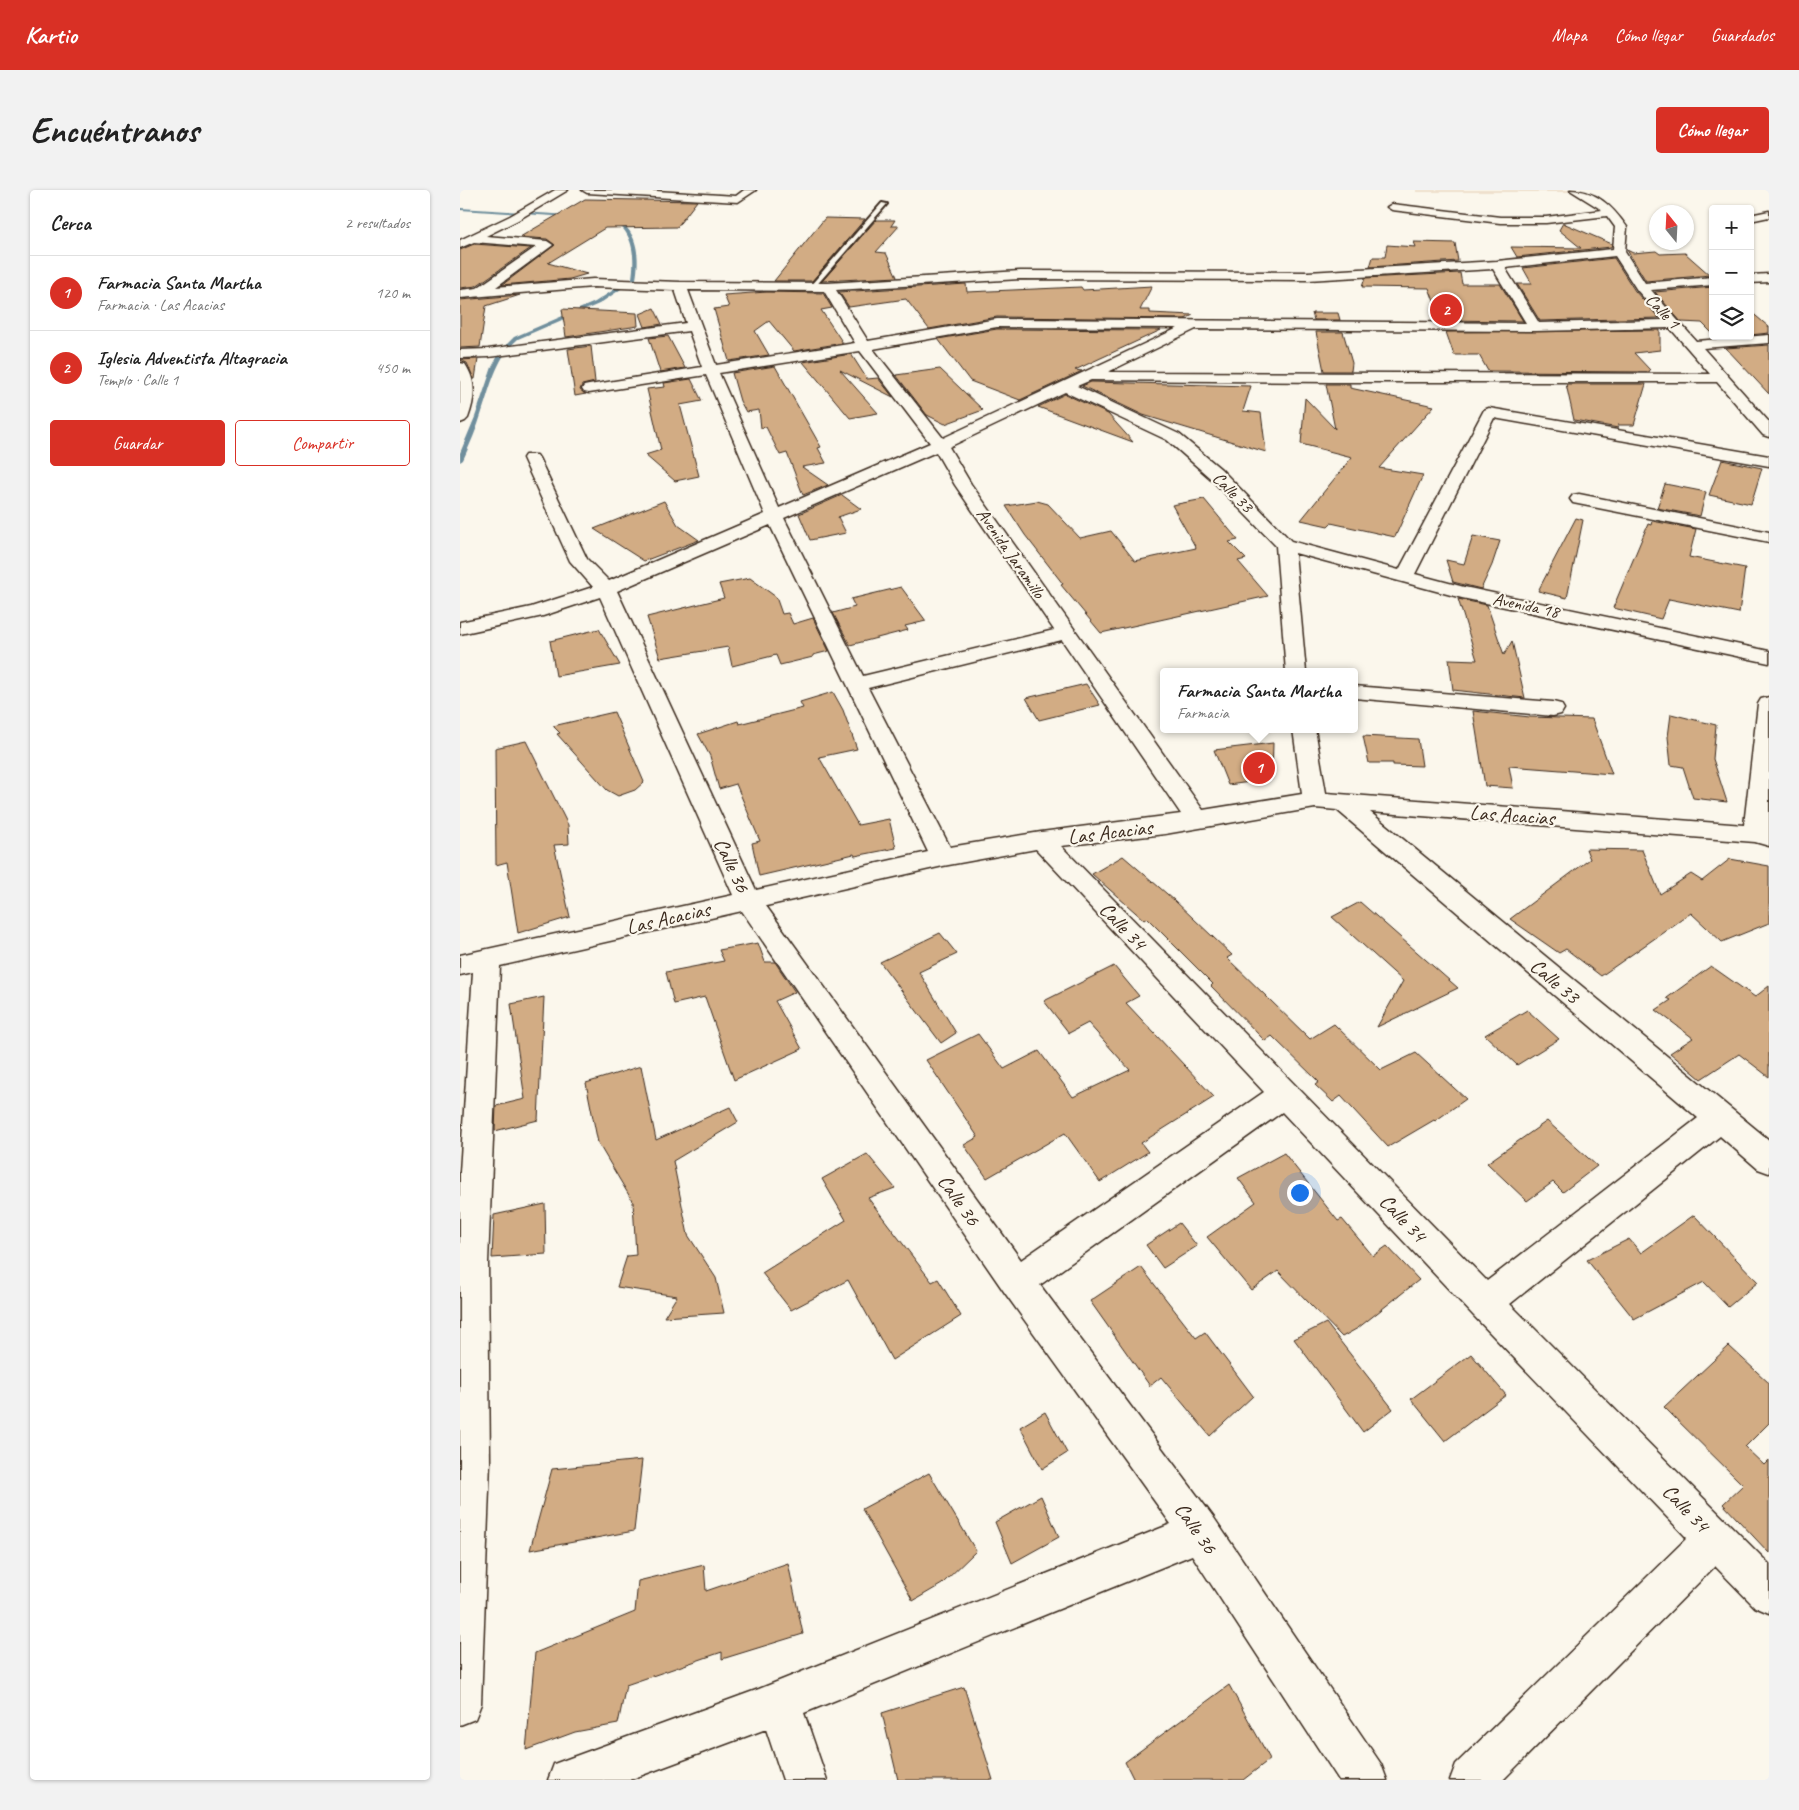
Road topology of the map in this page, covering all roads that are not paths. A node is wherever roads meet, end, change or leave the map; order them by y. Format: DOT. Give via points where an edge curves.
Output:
graph roads {
  1 [pos="563,190"];
  2 [pos="587,190"];
  3 [pos="751,190"];
  4 [pos="1575,190"];
  5 [pos="884,204"];
  6 [pos="1392,207"];
  7 [pos="1610,212"];
  8 [pos="1769,214"];
  9 [pos="1754,217"];
  10 [pos="460,237"];
  11 [pos="474,238"];
  12 [pos="460,244"];
  13 [pos="1619,252"];
  14 [pos="1497,265"];
  15 [pos="1769,278"];
  16 [pos="1754,279"];
  17 [pos="1709,281"];
  18 [pos="680,286"];
  19 [pos="812,287"];
  20 [pos="828,287"];
  21 [pos="1641,287"];
  22 [pos="481,292"];
  23 [pos="460,294"];
  24 [pos="1675,324"];
  25 [pos="693,326"];
  26 [pos="1196,326"];
  27 [pos="1536,328"];
  28 [pos="1769,339"];
  29 [pos="1694,345"];
  30 [pos="864,346"];
  31 [pos="460,354"];
  32 [pos="460,367"];
  33 [pos="711,371"];
  34 [pos="1088,376"];
  35 [pos="1722,378"];
  36 [pos="1064,386"];
  37 [pos="589,389"];
  38 [pos="463,400"];
  39 [pos="460,418"];
  40 [pos="1769,432"];
  41 [pos="940,445"];
  42 [pos="531,458"];
  43 [pos="1769,461"];
  44 [pos="1579,499"];
  45 [pos="774,518"];
  46 [pos="1769,537"];
  47 [pos="1285,545"];
  48 [pos="1404,578"];
  49 [pos="606,589"];
  50 [pos="460,628"];
  51 [pos="1067,633"];
  52 [pos="1769,657"];
  53 [pos="1296,668"];
  54 [pos="857,684"];
  55 [pos="1358,692"];
  56 [pos="1769,704"];
  57 [pos="1553,709"];
  58 [pos="1305,733"];
  59 [pos="1315,800"];
  60 [pos="1343,802"];
  61 [pos="1197,819"];
  62 [pos="1762,836"];
  63 [pos="1041,840"];
  64 [pos="943,857"];
  65 [pos="748,900"];
  66 [pos="474,962"];
  67 [pos="1284,1094"];
  68 [pos="1719,1119"];
  69 [pos="1769,1159"];
  70 [pos="465,1264"];
  71 [pos="1017,1282"];
  72 [pos="1485,1303"];
  73 [pos="1200,1532"];
  74 [pos="1715,1538"];
  75 [pos="1769,1593"];
  76 [pos="778,1701"];
  77 [pos="460,1704"];
  78 [pos="570,1780"];
  79 [pos="805,1780"];
  80 [pos="1365,1780"];
  81 [pos="1472,1780"];
  1 -- 11 [label="street"];
  2 -- 3 [label="street" via="738,199"];
  4 -- 7 [label="street" via="1601,203"];
  5 -- 19 [label="lane"];
  6 -- 7 [label="street" via="1500,220 1546,220"];
  7 -- 13 [label="street" via="1621,227"];
  8 -- 9 [label="street"];
  10 -- 11 [label="street"];
  11 -- 12 [label="street"];
  11 -- 22 [label="street" via="547,245"];
  13 -- 14 [label="street"];
  13 -- 21 [label="street, Calle 1"];
  14 -- 20 [label="street" via="1308,276 1020,276"];
  14 -- 27 [label="street"];
  15 -- 16 [label="street"];
  17 -- 21 [label="street"];
  18 -- 19 [label="street"];
  18 -- 22 [label="street" via="568,283"];
  18 -- 25 [label="street"];
  19 -- 20 [label="street"];
  20 -- 30 [label="street, Avenida Jaramillo"];
  21 -- 24 [label="street, Calle 1"];
  22 -- 23 [label="street"];
  24 -- 27 [label="street"];
  24 -- 29 [label="street, Calle 1"];
  25 -- 31 [label="street"];
  25 -- 33 [label="street"];
  26 -- 27 [label="street"];
  26 -- 30 [label="street" via="997,322"];
  26 -- 34 [label="street"];
  28 -- 29 [label="street"];
  29 -- 35 [label="street, Calle 1"];
  30 -- 33 [label="street"];
  30 -- 41 [label="street, Avenida Jaramillo"];
  32 -- 38 [label="street" via="467,387"];
  33 -- 37 [label="street"];
  33 -- 45 [label="street"];
  34 -- 35 [label="street"];
  34 -- 36 [label="street"];
  35 -- 40 [label="street, Calle 1"];
  36 -- 41 [label="street"];
  36 -- 47 [label="street, Calle 33" via="1173,437 1215,473"];
  38 -- 39 [label="street"];
  41 -- 45 [label="street"];
  41 -- 51 [label="street, Avenida Jaramillo" via="963,485"];
  42 -- 49 [label="street, Calle 36" via="579,561"];
  43 -- 48 [label="street" via="1489,413"];
  44 -- 46 [label="street"];
  45 -- 49 [label="street"];
  45 -- 54 [label="street"];
  47 -- 48 [label="street, Avenida 18"];
  47 -- 53 [label="street"];
  48 -- 52 [label="street, Avenida 18"];
  49 -- 50 [label="street" via="536,612"];
  49 -- 65 [label="street, Calle 36"];
  51 -- 54 [label="street"];
  51 -- 61 [label="street, Avenida Jaramillo"];
  54 -- 64 [label="street"];
  55 -- 57 [label="street"];
  56 -- 62 [label="street"];
  58 -- 59 [label="street"];
  59 -- 60 [label="street, Las Acacias"];
  59 -- 61 [label="street, Las Acacias"];
  60 -- 62 [label="street, Las Acacias"];
  60 -- 68 [label="street, Calle 33"];
  61 -- 63 [label="street, Las Acacias" via="1165,826"];
  63 -- 64 [label="street, Las Acacias"];
  63 -- 67 [label="street, Calle 34"];
  64 -- 65 [label="street, Las Acacias"];
  65 -- 66 [label="street, Las Acacias"];
  65 -- 71 [label="street, Calle 36"];
  66 -- 70 [label="street"];
  67 -- 71 [label="street"];
  67 -- 72 [label="street, Calle 34"];
  68 -- 69 [label="street, Calle 33"];
  68 -- 72 [label="street"];
  70 -- 77 [label="street" via="471,1462"];
  71 -- 73 [label="street, Calle 36"];
  72 -- 74 [label="street, Calle 34"];
  73 -- 76 [label="street"];
  73 -- 80 [label="street, Calle 36"];
  74 -- 75 [label="street, Calle 34"];
  74 -- 81 [label="street"];
  76 -- 78 [label="street"];
  76 -- 79 [label="street"];
}
